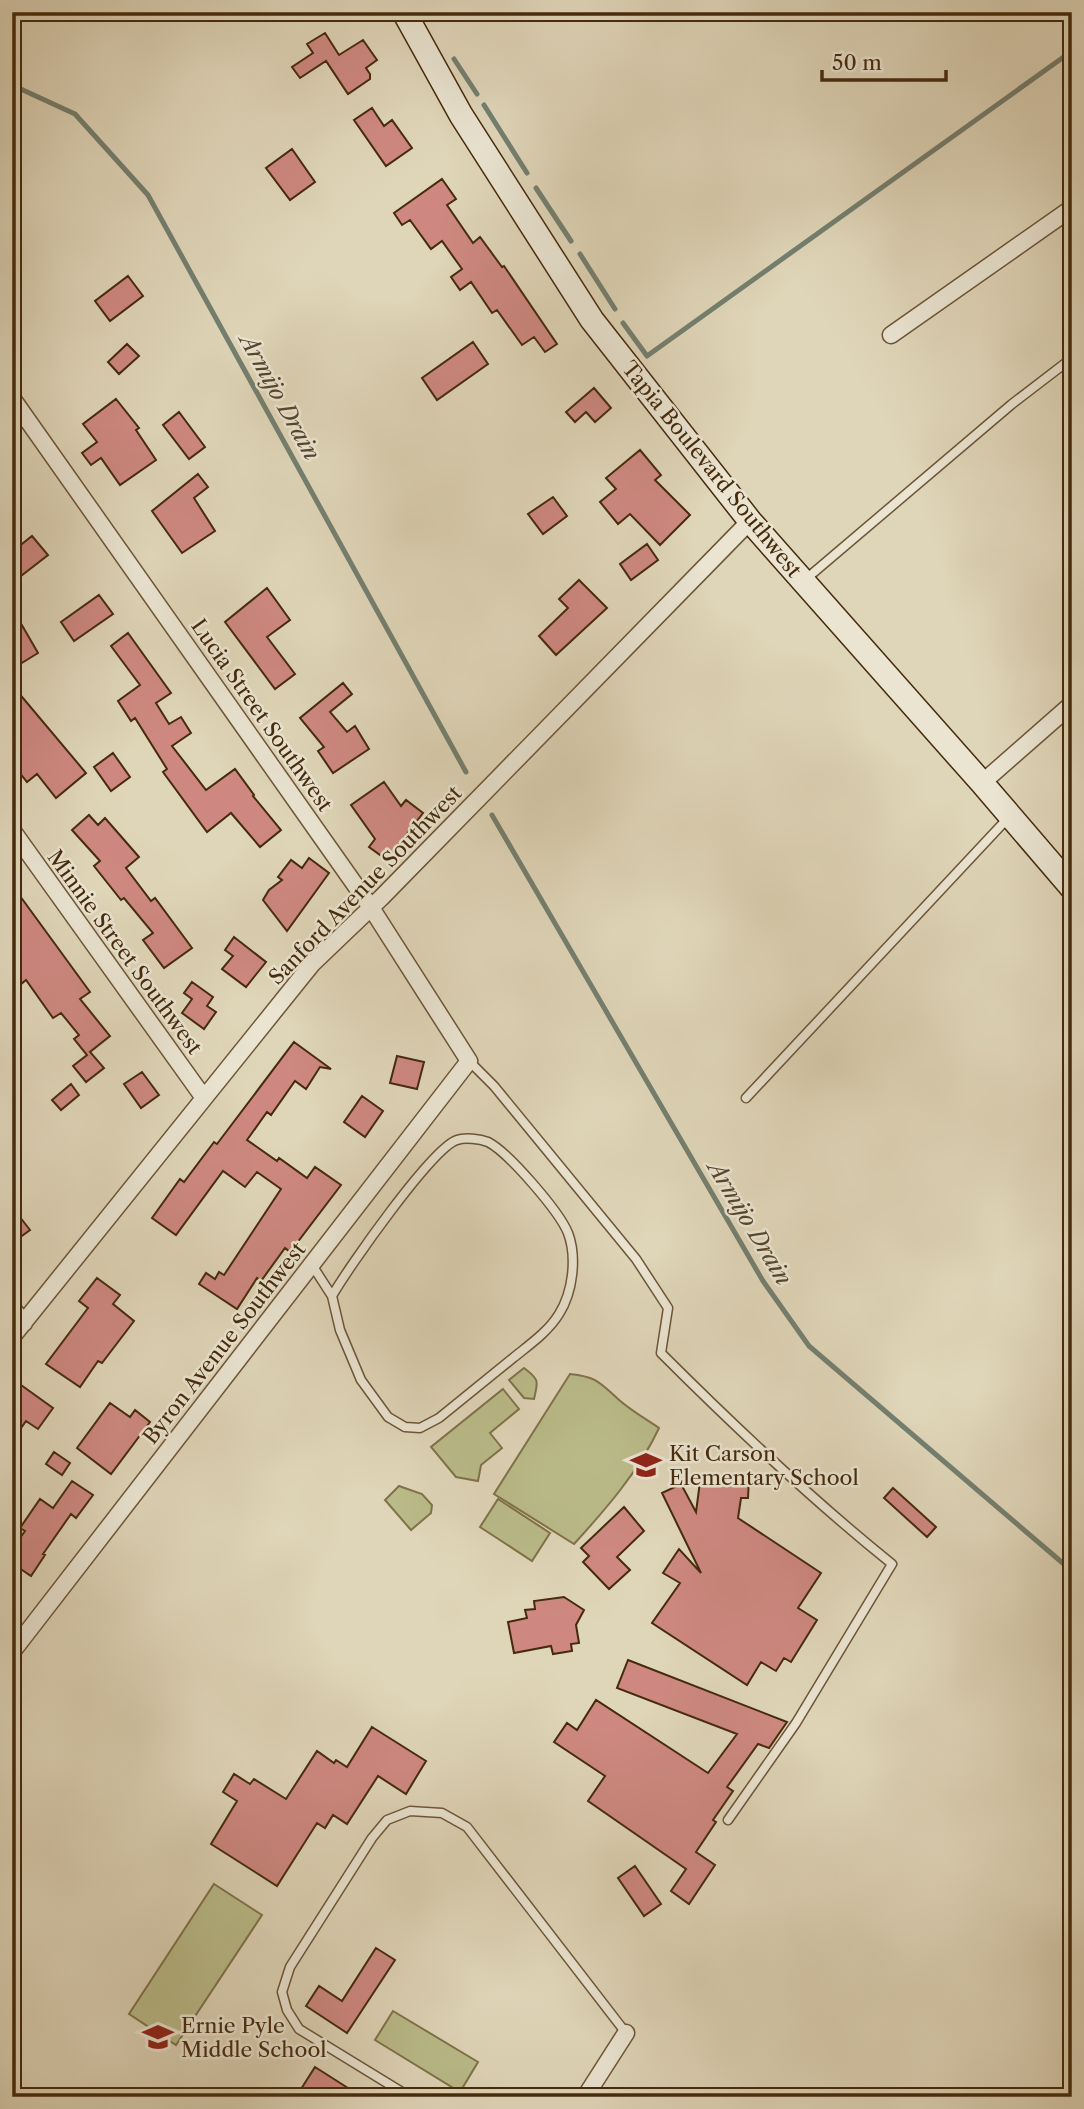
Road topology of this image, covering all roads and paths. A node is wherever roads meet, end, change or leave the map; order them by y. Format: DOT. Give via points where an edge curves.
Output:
graph roads {
  1 [pos="404,12"];
  2 [pos="1072,208"];
  3 [pos="891,335"];
  4 [pos="1072,358"];
  5 [pos="12,398"];
  6 [pos="750,521"];
  7 [pos="804,581"];
  8 [pos="1072,704"];
  9 [pos="982,783"];
  10 [pos="1010,815"];
  11 [pos="12,830"];
  12 [pos="1072,888"];
  13 [pos="370,906"];
  14 [pos="469,1061"];
  15 [pos="204,1098"];
  16 [pos="746,1098"];
  17 [pos="312,1265"];
  18 [pos="332,1296"];
  19 [pos="12,1308"];
  20 [pos="24,1323"];
  21 [pos="12,1337"];
  22 [pos="12,1652"];
  23 [pos="728,1820"];
  24 [pos="626,2033"];
  25 [pos="410,2097"];
  26 [pos="585,2097"];
  1 -- 6 [label="street, Tapia Boulevard Southwest" via="461,116 592,320"];
  2 -- 3 [label="street"];
  4 -- 7 [label="lane"];
  5 -- 13 [label="street, Lucia Street Southwest"];
  6 -- 7 [label="street, Tapia Boulevard Southwest"];
  6 -- 13 [label="street, Sanford Avenue Southwest"];
  7 -- 9 [label="street, Tapia Boulevard Southwest"];
  8 -- 9 [label="street"];
  9 -- 10 [label="street, Tapia Boulevard Southwest"];
  10 -- 12 [label="street, Tapia Boulevard Southwest"];
  10 -- 16 [label="lane"];
  11 -- 15 [label="street, Minnie Street Southwest"];
  13 -- 14 [label="street, Lucia Street Southwest"];
  13 -- 15 [label="street, Sanford Avenue Southwest" via="312,964"];
  14 -- 17 [label="street, Byron Avenue Southwest"];
  14 -- 23 [label="lane" via="636,1259 668,1308 660,1353 749,1441 892,1564 796,1723"];
  15 -- 20 [label="street, Sanford Avenue Southwest"];
  17 -- 18 [label="lane"];
  17 -- 22 [label="street, Byron Avenue Southwest"];
  18 -- 18 [label="lane" via="340,1330 361,1380 388,1417 405,1427 420,1428 439,1419 542,1334 559,1314 574,1259 558,1214 504,1154 487,1142 456,1140 435,1155"];
  19 -- 20 [label="street"];
  20 -- 21 [label="street, Sanford Avenue Southwest"];
  24 -- 25 [label="lane" via="467,1827 442,1813 410,1811 387,1820 372,1838 289,1967 282,1992 299,2029"];
  24 -- 26 [label="street"];
}
